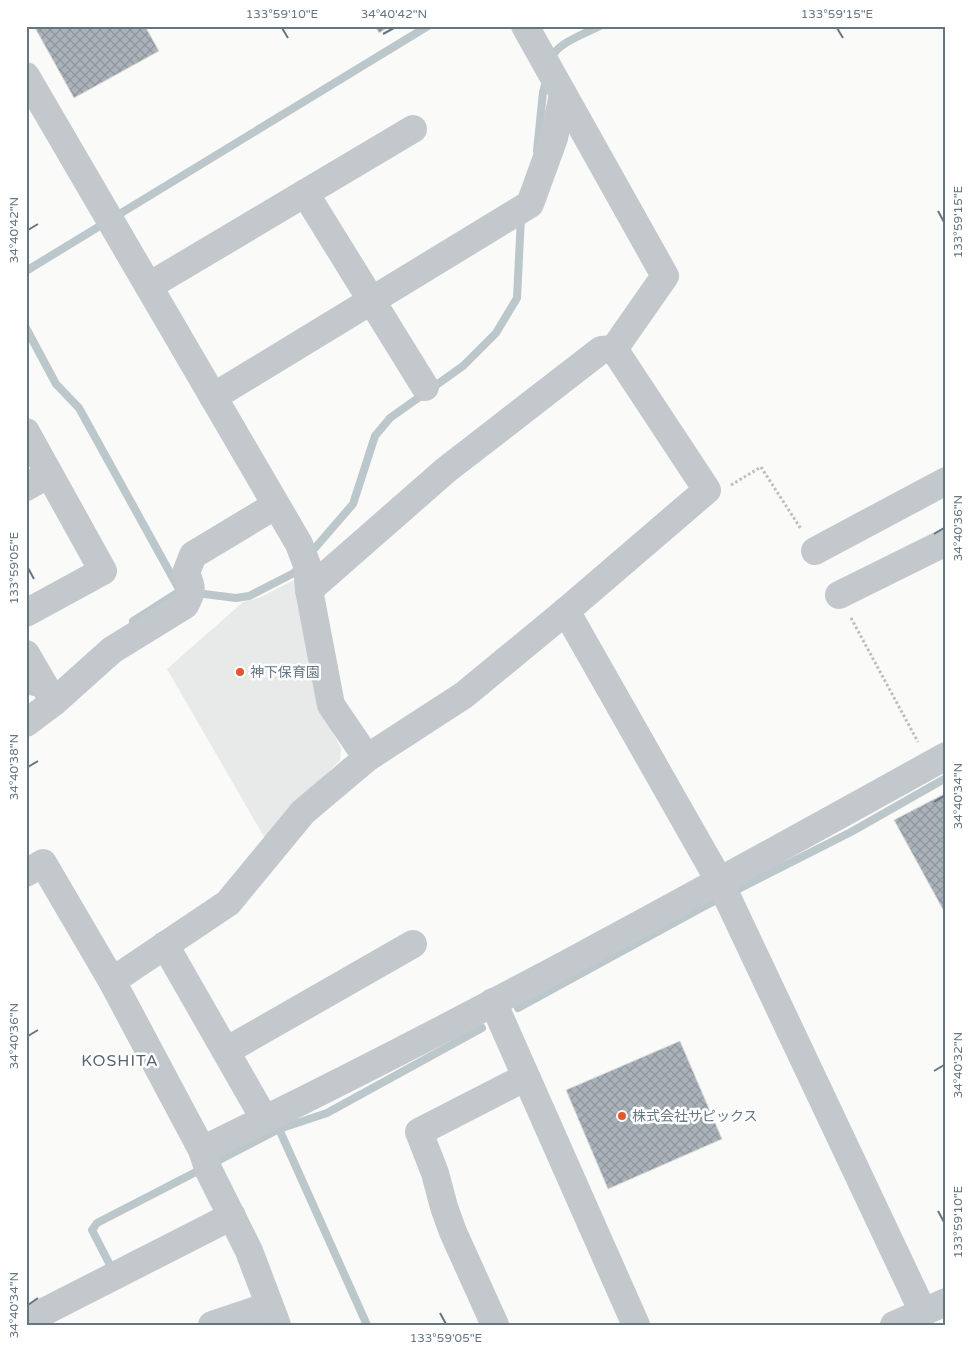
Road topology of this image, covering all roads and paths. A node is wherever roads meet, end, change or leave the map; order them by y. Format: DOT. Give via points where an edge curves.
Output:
graph roads {
  1 [pos="525,26"];
  2 [pos="26,76"];
  3 [pos="553,77"];
  4 [pos="413,129"];
  5 [pos="305,193"];
  6 [pos="149,286"];
  7 [pos="372,300"];
  8 [pos="614,349"];
  9 [pos="425,388"];
  10 [pos="213,397"];
  11 [pos="26,432"];
  12 [pos="38,480"];
  13 [pos="946,481"];
  14 [pos="276,505"];
  15 [pos="946,542"];
  16 [pos="815,550"];
  17 [pos="306,569"];
  18 [pos="839,595"];
  19 [pos="566,611"];
  20 [pos="26,613"];
  21 [pos="26,654"];
  22 [pos="54,702"];
  23 [pos="26,724"];
  24 [pos="946,756"];
  25 [pos="367,758"];
  26 [pos="26,872"];
  27 [pos="724,890"];
  28 [pos="413,944"];
  29 [pos="165,945"];
  30 [pos="112,981"];
  31 [pos="493,1002"];
  32 [pos="226,1052"];
  33 [pos="526,1077"];
  34 [pos="265,1120"];
  35 [pos="205,1160"];
  36 [pos="232,1216"];
  37 [pos="934,1307"];
  38 [pos="273,1315"];
  39 [pos="26,1321"];
  40 [pos="212,1325"];
  41 [pos="495,1325"];
  42 [pos="636,1325"];
  43 [pos="894,1325"];
  1 -- 3 [label="street"];
  2 -- 6 [label="street"];
  3 -- 7 [label="street" via="554,138 530,204"];
  3 -- 8 [label="street" via="665,276"];
  4 -- 5 [label="street"];
  5 -- 6 [label="street"];
  5 -- 7 [label="street"];
  6 -- 10 [label="street"];
  7 -- 9 [label="street"];
  7 -- 10 [label="street"];
  8 -- 17 [label="street" via="600,350 446,470"];
  8 -- 19 [label="street" via="707,490"];
  10 -- 14 [label="street"];
  11 -- 12 [label="street"];
  12 -- 20 [label="street" via="103,571"];
  13 -- 16 [label="street"];
  14 -- 17 [label="street"];
  14 -- 22 [label="street" via="194,555 186,573 191,591 185,605 112,650"];
  15 -- 18 [label="street"];
  17 -- 25 [label="street" via="331,705"];
  19 -- 25 [label="street" via="464,695"];
  19 -- 27 [label="street"];
  21 -- 22 [label="street"];
  22 -- 23 [label="street"];
  24 -- 27 [label="street"];
  25 -- 29 [label="street" via="303,812 228,903"];
  26 -- 30 [label="street" via="43,864"];
  27 -- 31 [label="street"];
  27 -- 37 [label="street"];
  28 -- 32 [label="street"];
  29 -- 30 [label="street"];
  29 -- 32 [label="street"];
  30 -- 35 [label="street"];
  31 -- 33 [label="street"];
  31 -- 34 [label="street"];
  32 -- 34 [label="street"];
  33 -- 41 [label="street" via="419,1132 453,1232"];
  33 -- 42 [label="street"];
  34 -- 35 [label="street"];
  35 -- 36 [label="street"];
  36 -- 38 [label="street"];
  36 -- 39 [label="street"];
  37 -- 43 [label="street"];
  38 -- 40 [label="street"];
}
